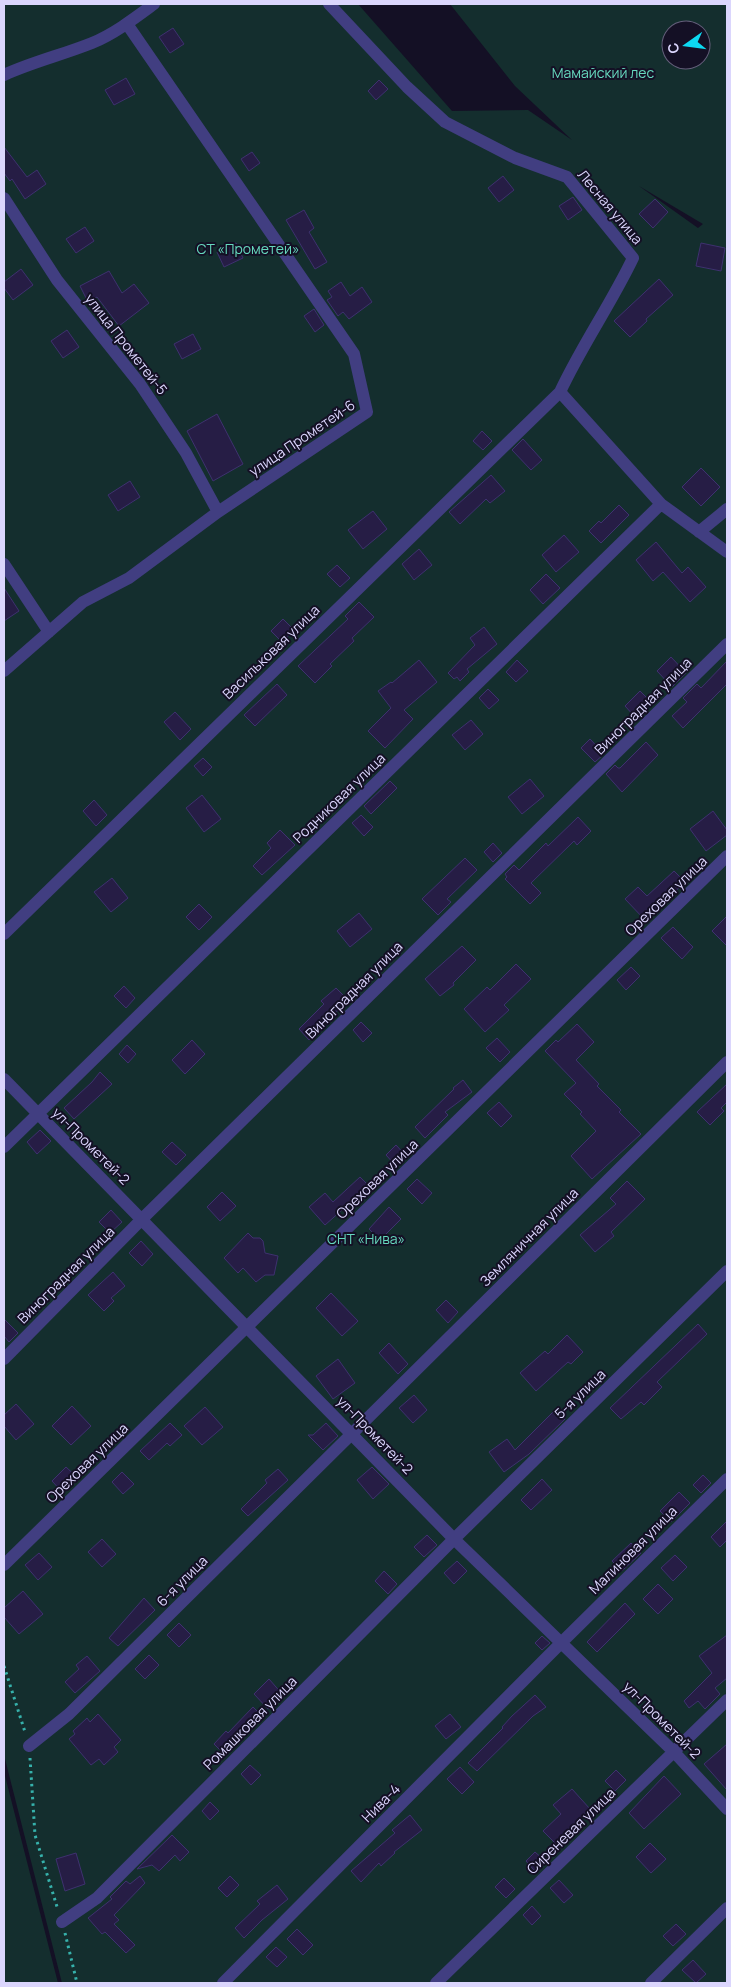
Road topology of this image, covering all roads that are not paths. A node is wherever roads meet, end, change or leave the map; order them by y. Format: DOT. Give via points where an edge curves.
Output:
graph roads {
  1 [pos="154,4"];
  2 [pos="330,4"];
  3 [pos="127,24"];
  4 [pos="4,75"];
  5 [pos="4,198"];
  6 [pos="560,392"];
  7 [pos="661,504"];
  8 [pos="727,510"];
  9 [pos="218,512"];
  10 [pos="699,532"];
  11 [pos="727,552"];
  12 [pos="4,564"];
  13 [pos="49,632"];
  14 [pos="727,644"];
  15 [pos="4,671"];
  16 [pos="727,856"];
  17 [pos="4,934"];
  18 [pos="727,1062"];
  19 [pos="4,1079"];
  20 [pos="38,1114"];
  21 [pos="4,1147"];
  22 [pos="142,1219"];
  23 [pos="727,1271"];
  24 [pos="248,1327"];
  25 [pos="4,1359"];
  26 [pos="353,1434"];
  27 [pos="727,1479"];
  28 [pos="454,1539"];
  29 [pos="4,1565"];
  30 [pos="561,1643"];
  31 [pos="727,1700"];
  32 [pos="29,1746"];
  33 [pos="674,1752"];
  34 [pos="727,1809"];
  35 [pos="727,1908"];
  36 [pos="62,1922"];
  37 [pos="223,1983"];
  38 [pos="436,1983"];
  39 [pos="651,1983"];
  1 -- 3 [label="street"];
  2 -- 6 [label="street, Лесная улица" via="407,87 445,122 515,158 567,177 633,258"];
  3 -- 4 [label="street" via="93,43"];
  3 -- 9 [label="street, улица Прометей-6" via="354,354 367,412"];
  5 -- 9 [label="street, улица Прометей-5" via="57,280 140,384 186,453"];
  6 -- 7 [label="street"];
  6 -- 17 [label="street, Васильковая улица"];
  7 -- 10 [label="street"];
  7 -- 20 [label="street, Родниковая улица"];
  8 -- 10 [label="street"];
  9 -- 13 [label="street, улица Прометей-6" via="129,578 83,602"];
  10 -- 11 [label="street"];
  12 -- 13 [label="street"];
  13 -- 15 [label="street, улица Прометей-6"];
  14 -- 22 [label="street, Виноградная улица"];
  16 -- 24 [label="street, Ореховая улица"];
  18 -- 26 [label="street, Земляничная улица"];
  19 -- 20 [label="street, ул-Прометей-2"];
  20 -- 21 [label="street, Родниковая улица"];
  20 -- 22 [label="street, ул-Прометей-2"];
  22 -- 24 [label="street, ул-Прометей-2"];
  22 -- 25 [label="street, Виноградная улица"];
  23 -- 28 [label="street, 5-я улица"];
  24 -- 26 [label="street, ул-Прометей-2"];
  24 -- 29 [label="street, Ореховая улица"];
  26 -- 28 [label="street, ул-Прометей-2"];
  26 -- 32 [label="street, 6-я улица" via="69,1714"];
  27 -- 30 [label="street, Малиновая улица"];
  28 -- 30 [label="street, ул-Прометей-2"];
  28 -- 36 [label="street, Ромашковая улица" via="97,1898"];
  30 -- 33 [label="street, ул-Прометей-2"];
  30 -- 37 [label="street, Нива-4"];
  31 -- 33 [label="street, Сиреневая улица"];
  33 -- 34 [label="street, ул-Прометей-2"];
  33 -- 38 [label="street, Сиреневая улица"];
  35 -- 39 [label="street"];
}
